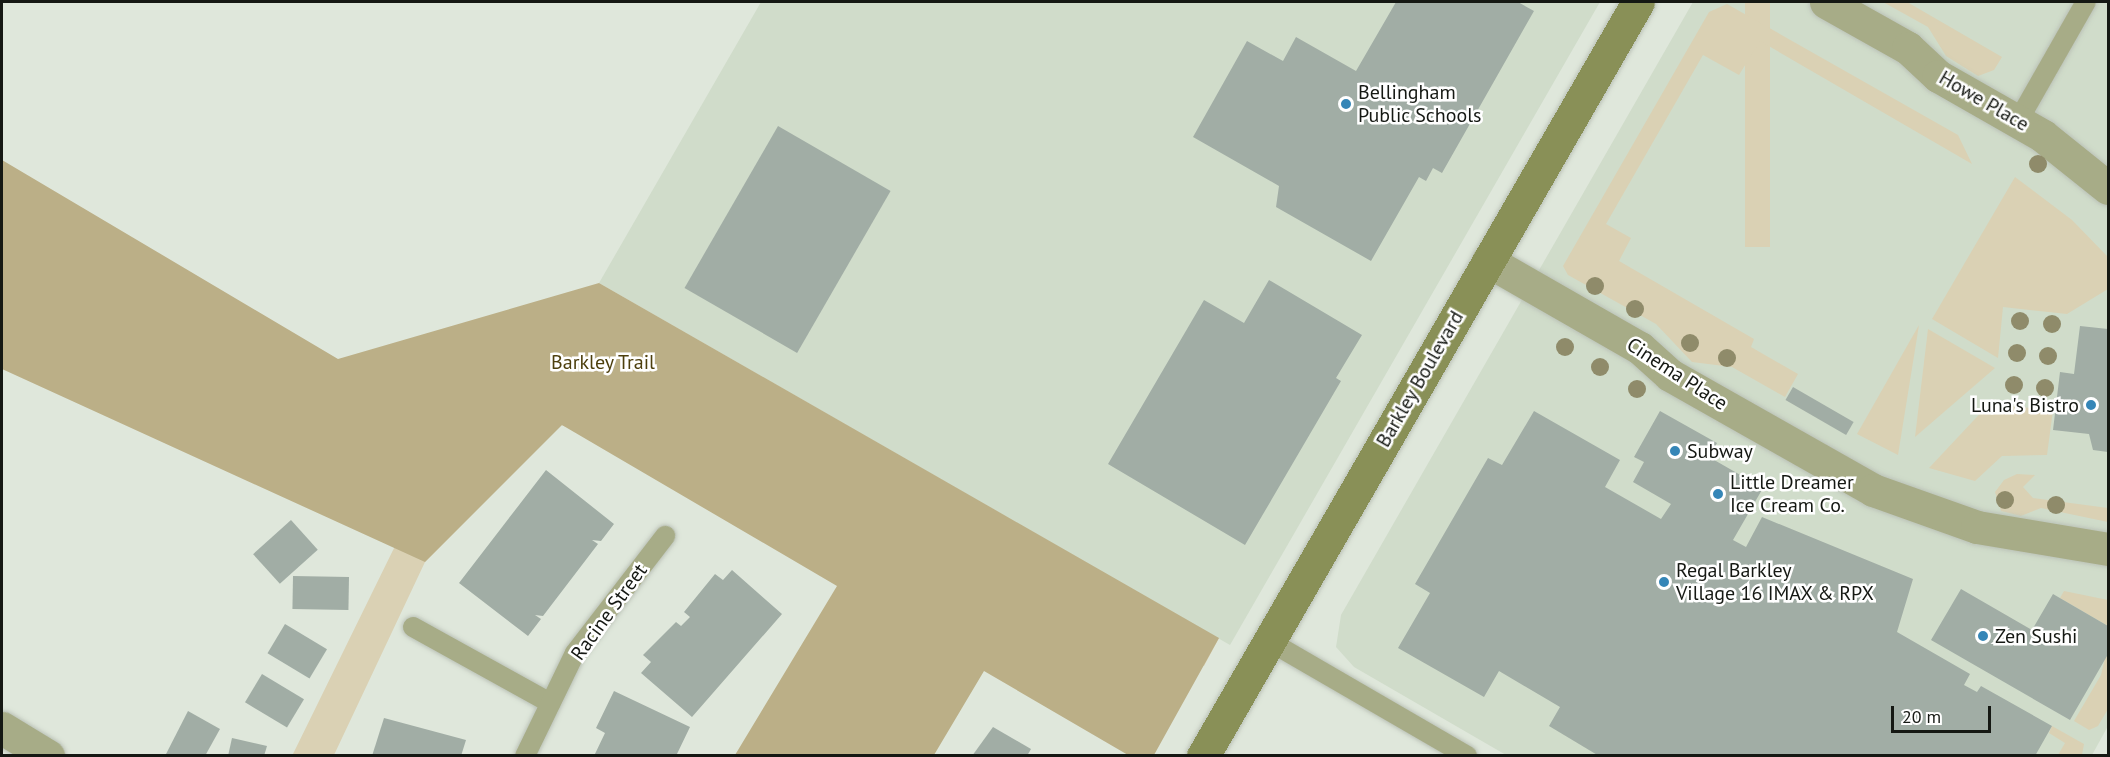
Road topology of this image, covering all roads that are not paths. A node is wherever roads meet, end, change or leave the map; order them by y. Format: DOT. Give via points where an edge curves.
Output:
graph roads {
  1 [pos="1638,2"];
  2 [pos="1826,2"];
  3 [pos="2086,2"];
  4 [pos="2018,121"];
  5 [pos="2109,188"];
  6 [pos="1488,261"];
  7 [pos="665,536"];
  8 [pos="2109,549"];
  9 [pos="413,627"];
  10 [pos="1269,641"];
  11 [pos="550,703"];
  12 [pos="2,728"];
  13 [pos="48,756"];
  14 [pos="525,756"];
  15 [pos="1203,756"];
  16 [pos="1467,756"];
  1 -- 6 [label="main road, Barkley Boulevard"];
  2 -- 4 [label="street, Howe Place"];
  3 -- 4 [label="lane"];
  4 -- 5 [label="street, Howe Place"];
  6 -- 8 [label="street, Cinema Place" via="1640,348 1670,375 1873,490 1977,527"];
  6 -- 10 [label="main road, Barkley Boulevard"];
  7 -- 11 [label="lane, Racine Street" via="575,653"];
  9 -- 11 [label="lane"];
  10 -- 15 [label="main road, Barkley Boulevard"];
  10 -- 16 [label="lane"];
  11 -- 14 [label="lane, Racine Street"];
  12 -- 13 [label="street"];
}
